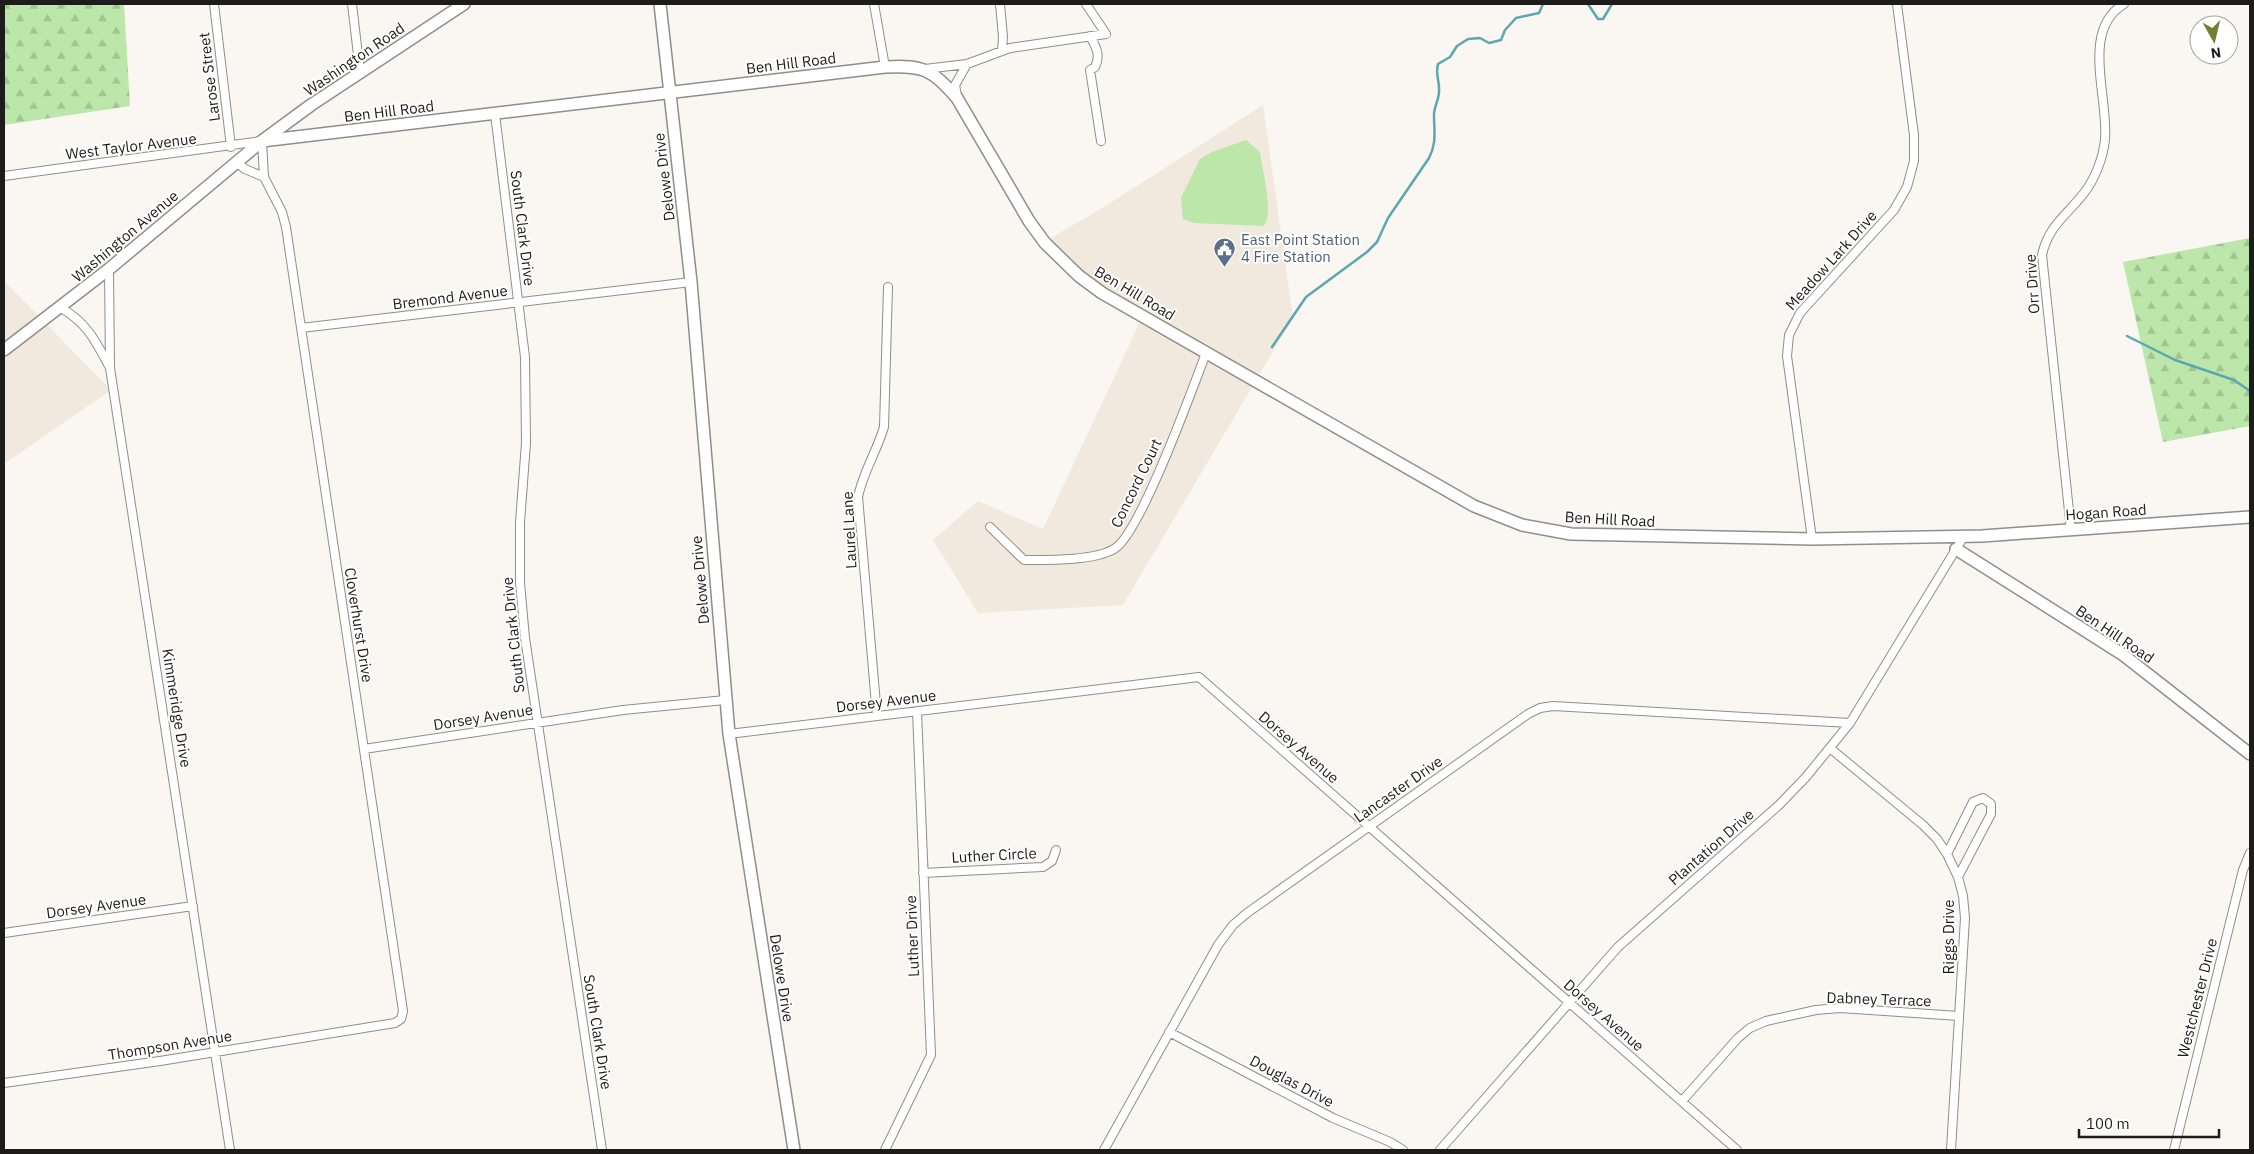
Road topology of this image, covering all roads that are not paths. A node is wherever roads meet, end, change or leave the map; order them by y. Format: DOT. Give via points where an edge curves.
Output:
graph roads {
  1 [pos="214,4"];
  2 [pos="352,4"];
  3 [pos="464,4"];
  4 [pos="660,4"];
  5 [pos="874,4"];
  6 [pos="1000,4"];
  7 [pos="1086,4"];
  8 [pos="1897,4"];
  9 [pos="2124,4"];
  10 [pos="1090,36"];
  11 [pos="1002,51"];
  12 [pos="967,64"];
  13 [pos="885,68"];
  14 [pos="924,69"];
  15 [pos="360,72"];
  16 [pos="670,93"];
  17 [pos="957,98"];
  18 [pos="495,114"];
  19 [pos="262,141"];
  20 [pos="1102,141"];
  21 [pos="231,147"];
  22 [pos="236,162"];
  23 [pos="4,176"];
  24 [pos="264,177"];
  25 [pos="109,269"];
  26 [pos="691,282"];
  27 [pos="888,287"];
  28 [pos="518,302"];
  29 [pos="61,308"];
  30 [pos="301,328"];
  31 [pos="4,350"];
  32 [pos="1206,352"];
  33 [pos="110,368"];
  34 [pos="2250,517"];
  35 [pos="990,527"];
  36 [pos="2071,530"];
  37 [pos="1964,536"];
  38 [pos="1812,539"];
  39 [pos="1956,550"];
  40 [pos="725,700"];
  41 [pos="917,711"];
  42 [pos="877,716"];
  43 [pos="538,723"];
  44 [pos="1850,723"];
  45 [pos="729,734"];
  46 [pos="364,749"];
  47 [pos="1831,749"];
  48 [pos="2250,754"];
  49 [pos="1369,826"];
  50 [pos="1056,850"];
  51 [pos="2250,853"];
  52 [pos="1947,854"];
  53 [pos="924,873"];
  54 [pos="1958,877"];
  55 [pos="193,906"];
  56 [pos="4,933"];
  57 [pos="1569,1002"];
  58 [pos="1960,1016"];
  59 [pos="340,1032"];
  60 [pos="1169,1032"];
  61 [pos="215,1052"];
  62 [pos="4,1083"];
  63 [pos="1682,1102"];
  64 [pos="230,1150"];
  65 [pos="602,1150"];
  66 [pos="794,1150"];
  67 [pos="886,1150"];
  68 [pos="1104,1150"];
  69 [pos="1403,1150"];
  70 [pos="1440,1150"];
  71 [pos="1737,1150"];
  72 [pos="1951,1150"];
  73 [pos="2174,1150"];
  1 -- 21 [label="street, Larose Street"];
  2 -- 15 [label="street"];
  3 -- 15 [label="street, Washington Road"];
  4 -- 16 [label="street, Delowe Drive"];
  5 -- 13 [label="street"];
  6 -- 11 [label="street"];
  7 -- 10 [label="street" via="1106,34"];
  8 -- 38 [label="street, Meadow Lark Drive" via="1914,135 1914,160 1907,187 1894,210 1800,313 1789,335 1787,356"];
  9 -- 36 [label="street, Orr Drive" via="2109,16 2098,48 2105,126 2101,158 2085,192 2050,230 2042,255"];
  10 -- 11 [label="street"];
  10 -- 20 [label="street" via="1099,56 1095,67 1090,70"];
  11 -- 12 [label="street"];
  12 -- 14 [label="street"];
  12 -- 17 [label="street" via="955,85"];
  13 -- 14 [label="street, Ben Hill Road"];
  13 -- 16 [label="street, Ben Hill Road"];
  14 -- 17 [label="street, Ben Hill Road"];
  15 -- 19 [label="street, Washington Road"];
  16 -- 18 [label="street, Ben Hill Road"];
  16 -- 26 [label="street, Delowe Drive"];
  17 -- 32 [label="street, Ben Hill Road" via="1030,222 1057,256 1102,293"];
  18 -- 19 [label="street, Ben Hill Road"];
  18 -- 28 [label="street, South Clark Drive"];
  19 -- 21 [label="street, West Taylor Avenue"];
  19 -- 22 [label="street, Washington Avenue"];
  19 -- 24 [label="street, Cloverhurst Drive"];
  21 -- 23 [label="street, West Taylor Avenue"];
  22 -- 24 [label="street"];
  22 -- 25 [label="street, Washington Avenue"];
  24 -- 30 [label="street, Cloverhurst Drive" via="282,212"];
  25 -- 29 [label="street, Washington Avenue"];
  25 -- 33 [label="street, Kimmeridge Drive"];
  26 -- 28 [label="street, Bremond Avenue"];
  26 -- 40 [label="street, Delowe Drive"];
  27 -- 42 [label="street, Laurel Lane" via="884,427 861,480 858,497"];
  28 -- 30 [label="street, Bremond Avenue"];
  28 -- 43 [label="street, South Clark Drive" via="527,404 520,583"];
  29 -- 31 [label="street, Washington Avenue"];
  29 -- 33 [label="street" via="88,328"];
  30 -- 46 [label="street, Cloverhurst Drive"];
  32 -- 35 [label="street, Concord Court" via="1157,477 1125,539 1115,549 1090,556 1024,560"];
  32 -- 38 [label="street, Ben Hill Road" via="1474,506 1522,525 1571,534"];
  33 -- 55 [label="street, Kimmeridge Drive"];
  34 -- 36 [label="street, Hogan Road"];
  36 -- 37 [label="street, Hogan Road"];
  37 -- 38 [label="street, Ben Hill Road"];
  37 -- 39 [label="street, Plantation Drive"];
  39 -- 44 [label="street, Plantation Drive"];
  39 -- 48 [label="street, Ben Hill Road" via="2122,654"];
  40 -- 43 [label="street, Dorsey Avenue" via="623,710"];
  40 -- 45 [label="street, Delowe Drive"];
  41 -- 42 [label="street, Dorsey Avenue"];
  41 -- 49 [label="street, Dorsey Avenue" via="1199,677"];
  41 -- 53 [label="street, Luther Drive"];
  42 -- 45 [label="street, Dorsey Avenue"];
  43 -- 46 [label="street, Dorsey Avenue"];
  43 -- 65 [label="street, South Clark Drive"];
  44 -- 47 [label="street, Plantation Drive"];
  44 -- 49 [label="street, Lancaster Drive" via="1553,706 1540,708"];
  45 -- 66 [label="street, Delowe Drive"];
  46 -- 59 [label="street, Cloverhurst Drive" via="403,1011 401,1019 395,1023"];
  47 -- 52 [label="street, Riggs Drive" via="1924,825"];
  47 -- 57 [label="street, Plantation Drive" via="1779,805 1618,947"];
  49 -- 57 [label="street, Dorsey Avenue"];
  49 -- 60 [label="street, Lancaster Drive" via="1233,925 1218,945"];
  50 -- 53 [label="street, Luther Circle" via="1052,861 1043,867"];
  51 -- 73 [label="street, Westchester Drive" via="2243,870"];
  52 -- 54 [label="street, Riggs Drive"];
  52 -- 54 [label="street" via="1973,802 1983,798 1991,804 1991,814"];
  53 -- 67 [label="street, Luther Drive" via="931,1055"];
  54 -- 58 [label="street, Riggs Drive" via="1965,918"];
  55 -- 56 [label="street, Dorsey Avenue"];
  55 -- 61 [label="street, Kimmeridge Drive"];
  57 -- 63 [label="street, Dorsey Avenue"];
  57 -- 70 [label="street, Plantation Drive"];
  58 -- 63 [label="street, Dabney Terrace" via="1840,1008 1766,1021 1738,1038"];
  58 -- 72 [label="street, Riggs Drive"];
  59 -- 61 [label="street, Thompson Avenue"];
  60 -- 68 [label="street, Lancaster Drive"];
  60 -- 69 [label="street, Douglas Drive" via="1333,1118"];
  61 -- 62 [label="street, Thompson Avenue"];
  61 -- 64 [label="street, Kimmeridge Drive"];
  63 -- 71 [label="street, Dorsey Avenue"];
}
